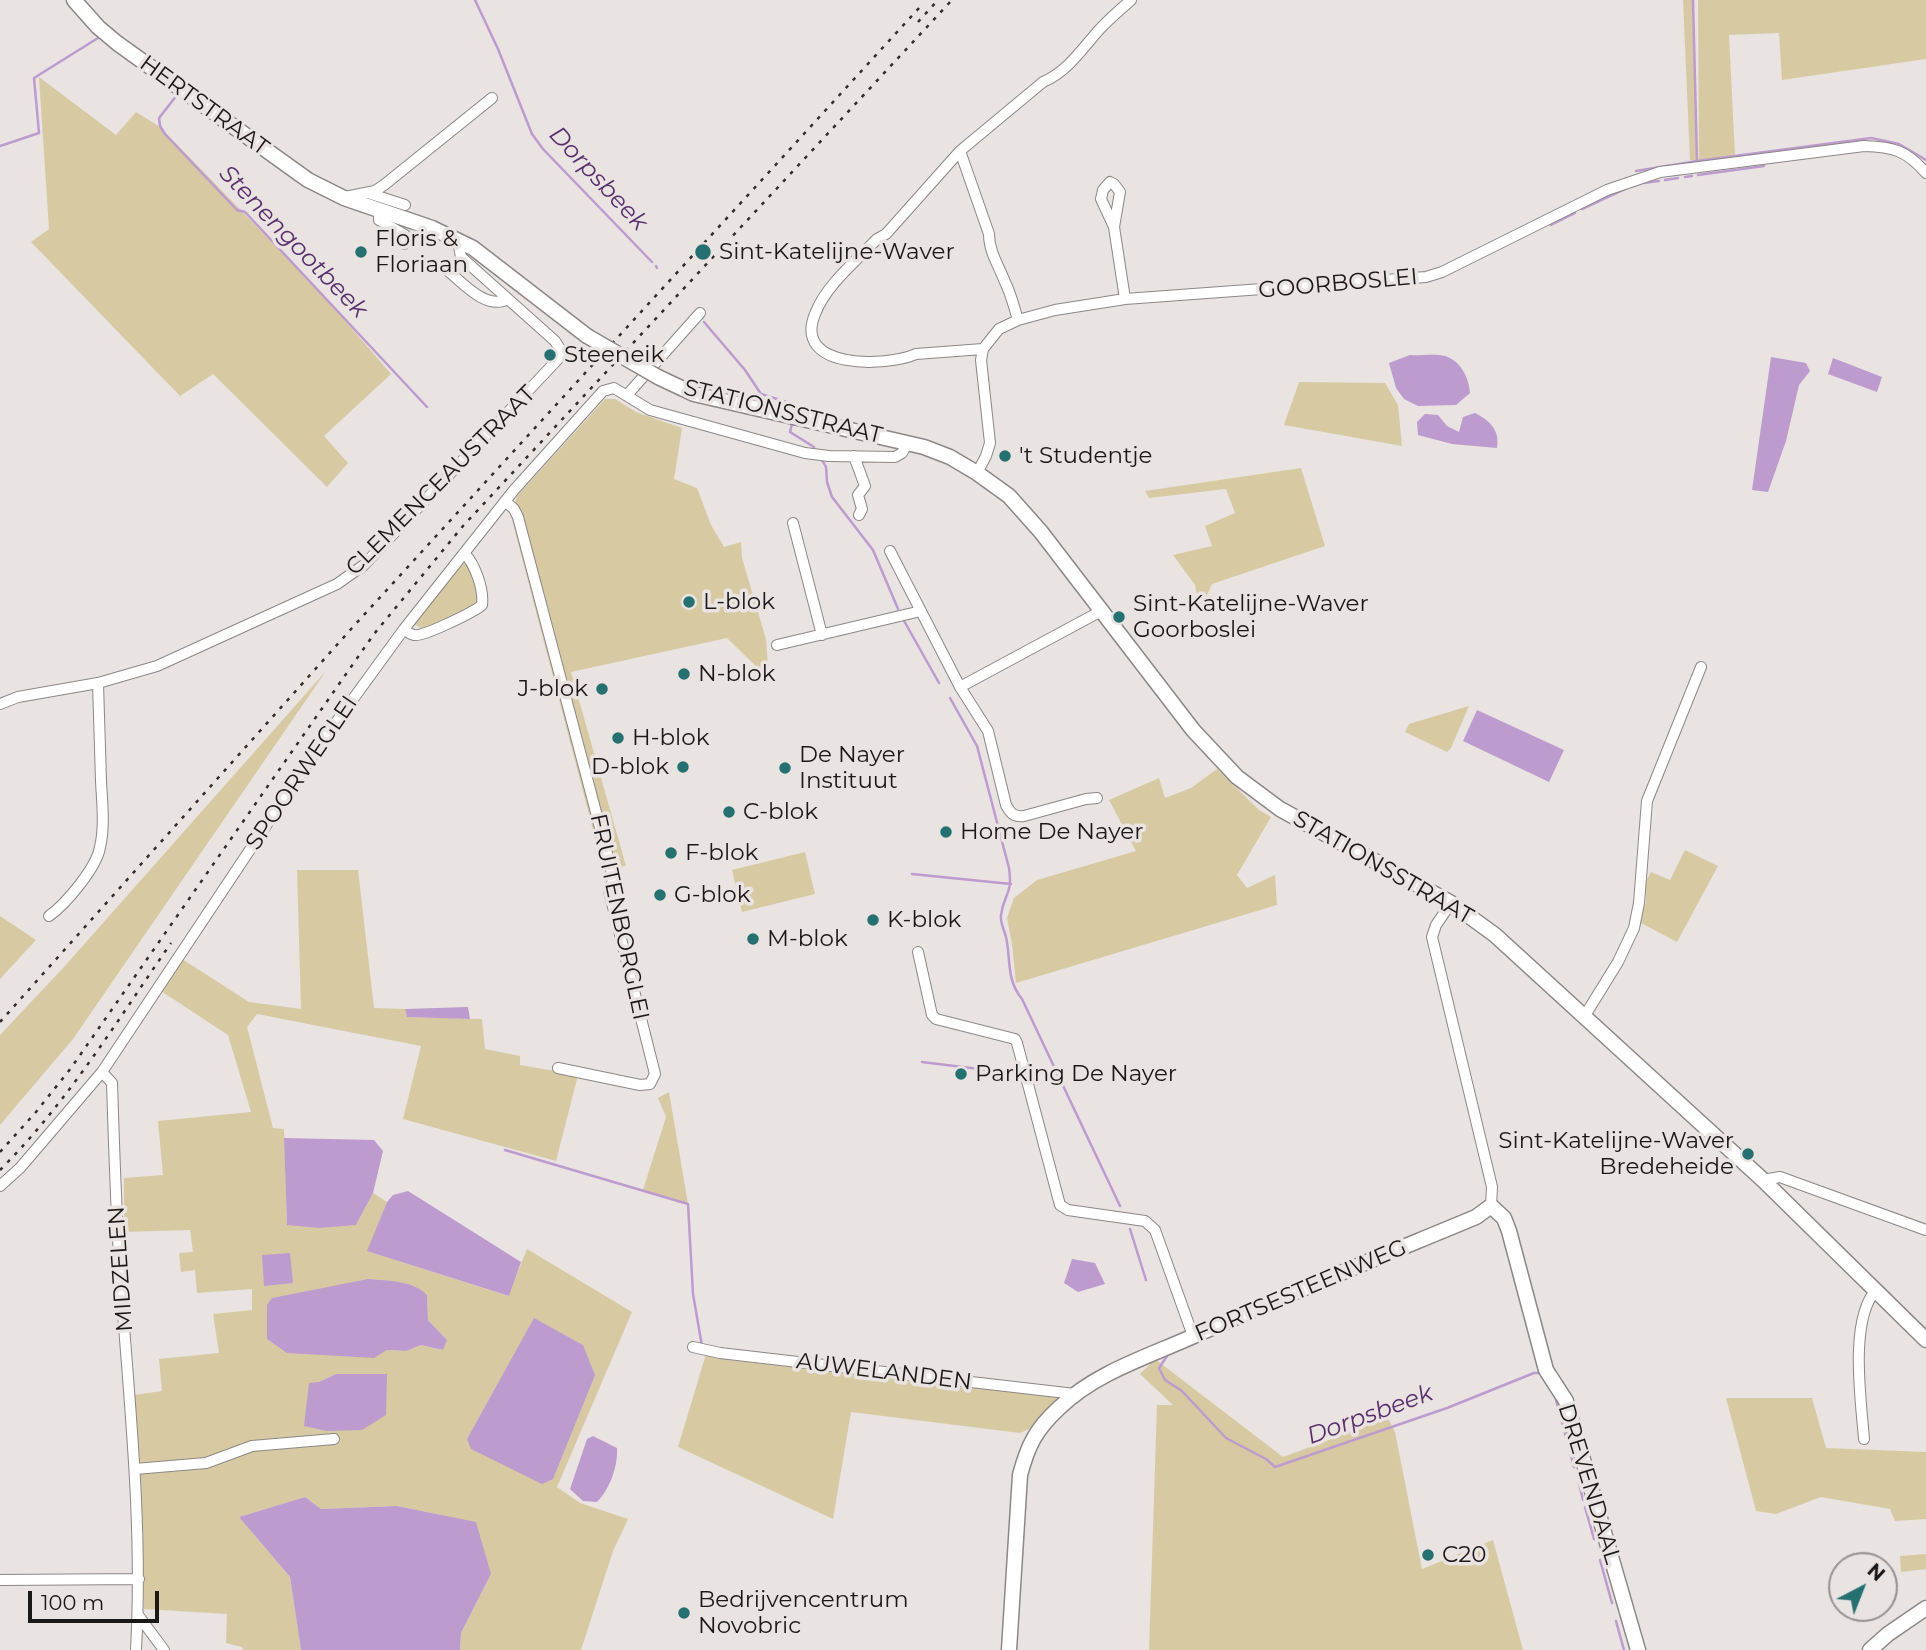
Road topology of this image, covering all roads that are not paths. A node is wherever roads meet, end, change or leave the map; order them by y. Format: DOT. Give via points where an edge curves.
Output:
graph roads {
  1 [pos="74,0"];
  2 [pos="1130,0"];
  3 [pos="492,98"];
  4 [pos="960,151"];
  5 [pos="1926,173"];
  6 [pos="368,193"];
  7 [pos="345,198"];
  8 [pos="405,205"];
  9 [pos="379,210"];
  10 [pos="1114,227"];
  11 [pos="461,241"];
  12 [pos="404,244"];
  13 [pos="446,269"];
  14 [pos="508,299"];
  15 [pos="1125,299"];
  16 [pos="700,313"];
  17 [pos="1018,320"];
  18 [pos="587,336"];
  19 [pos="983,349"];
  20 [pos="627,395"];
  21 [pos="908,442"];
  22 [pos="854,456"];
  23 [pos="976,472"];
  24 [pos="505,500"];
  25 [pos="859,515"];
  26 [pos="793,523"];
  27 [pos="890,551"];
  28 [pos="464,553"];
  29 [pos="1103,610"];
  30 [pos="921,611"];
  31 [pos="404,629"];
  32 [pos="822,635"];
  33 [pos="777,645"];
  34 [pos="1702,667"];
  35 [pos="98,683"];
  36 [pos="960,687"];
  37 [pos="0,704"];
  38 [pos="1097,798"];
  39 [pos="1451,902"];
  40 [pos="49,916"];
  41 [pos="918,951"];
  42 [pos="1584,1017"];
  43 [pos="558,1068"];
  44 [pos="102,1072"];
  45 [pos="1763,1180"];
  46 [pos="0,1186"];
  47 [pos="1491,1206"];
  48 [pos="1926,1230"];
  49 [pos="1876,1290"];
  50 [pos="1193,1336"];
  51 [pos="1926,1340"];
  52 [pos="692,1347"];
  53 [pos="1075,1394"];
  54 [pos="334,1439"];
  55 [pos="1864,1439"];
  56 [pos="135,1469"];
  57 [pos="139,1579"];
  58 [pos="0,1580"];
  59 [pos="1926,1608"];
  60 [pos="138,1615"];
  61 [pos="136,1650"];
  62 [pos="164,1650"];
  63 [pos="1009,1650"];
  64 [pos="1638,1650"];
  65 [pos="1870,1650"];
  1 -- 7 [label="street, HERTSTRAAT" via="117,43 308,180"];
  2 -- 4 [label="street" via="1073,61"];
  3 -- 6 [label="street"];
  4 -- 17 [label="street"];
  4 -- 19 [label="street" via="828,292 814,315 813,332 823,351 842,360 863,362"];
  5 -- 15 [label="street, GOORBOSLEI" via="1890,147 1864,146 1660,172 1607,190 1426,277"];
  6 -- 7 [label="street"];
  6 -- 8 [label="street"];
  7 -- 9 [label="street, HERTSTRAAT"];
  9 -- 11 [label="street, HERTSTRAAT"];
  9 -- 12 [label="street" via="379,220 405,235"];
  10 -- 15 [label="street"];
  11 -- 14 [label="street, CLEMENCEAUSTRAAT" via="461,257"];
  11 -- 18 [label="street, HERTSTRAAT"];
  13 -- 14 [label="street" via="490,303"];
  14 -- 35 [label="street, CLEMENCEAUSTRAAT" via="555,341 562,352 560,358 364,565 337,584 157,666"];
  15 -- 17 [label="street, GOORBOSLEI"];
  16 -- 20 [label="street"];
  17 -- 19 [label="street, GOORBOSLEI" via="999,329"];
  18 -- 21 [label="street, STATIONSSTRAAT, bridge" via="694,394"];
  19 -- 23 [label="street" via="990,443"];
  20 -- 22 [label="street, STATIONSSTRAAT" via="650,410 805,453"];
  20 -- 24 [label="street, SPOORWEGLEI" via="614,388 603,391"];
  21 -- 22 [label="street, STATIONSSTRAAT" via="895,457"];
  21 -- 23 [label="street, STATIONSSTRAAT"];
  22 -- 25 [label="street" via="865,486 858,495"];
  23 -- 29 [label="street, STATIONSSTRAAT" via="1021,508"];
  24 -- 28 [label="street, SPOORWEGLEI"];
  24 -- 43 [label="street, FRUITENBORGLEI" via="518,517 611,869 608,891 655,1074 650,1084 640,1085"];
  26 -- 32 [label="street"];
  27 -- 30 [label="street"];
  28 -- 31 [label="street, SPOORWEGLEI"];
  28 -- 31 [label="street" via="477,577 482,605 419,635"];
  29 -- 36 [label="street"];
  29 -- 39 [label="street, STATIONSSTRAAT" via="1193,730 1254,792"];
  30 -- 32 [label="street"];
  30 -- 36 [label="street"];
  31 -- 44 [label="street, SPOORWEGLEI" via="321,743"];
  32 -- 33 [label="street"];
  34 -- 42 [label="street" via="1647,801 1634,928"];
  35 -- 37 [label="street, CLEMENCEAUSTRAAT"];
  35 -- 40 [label="street" via="100,848 83,878"];
  36 -- 38 [label="street" via="988,731 1011,814 1024,816"];
  39 -- 42 [label="street, STATIONSSTRAAT" via="1495,935"];
  39 -- 47 [label="street" via="1432,937 1492,1187"];
  41 -- 50 [label="street" via="936,1019 1015,1039 1060,1205 1145,1221 1156,1230"];
  42 -- 45 [label="street, STATIONSSTRAAT"];
  44 -- 46 [label="street, SPOORWEGLEI"];
  44 -- 56 [label="street, MIDZELEN" via="111,1083"];
  45 -- 48 [label="street" via="1780,1177"];
  45 -- 49 [label="street, STATIONSSTRAAT"];
  47 -- 50 [label="street, FORTSESTEENWEG" via="1476,1217"];
  47 -- 64 [label="street, DREVENDAAL" via="1504,1218 1509,1231 1546,1370 1566,1401"];
  49 -- 51 [label="street, STATIONSSTRAAT"];
  49 -- 55 [label="street" via="1864,1312 1860,1341"];
  50 -- 53 [label="street, FORTSESTEENWEG" via="1126,1365"];
  52 -- 53 [label="street, AUWELANDEN"];
  53 -- 63 [label="street, FORTSESTEENWEG" via="1039,1429 1027,1448 1020,1475"];
  54 -- 56 [label="street" via="252,1446 206,1463"];
  56 -- 57 [label="street, MIDZELEN"];
  57 -- 58 [label="street"];
  57 -- 60 [label="street, MIDZELEN"];
  59 -- 65 [label="street"];
  60 -- 61 [label="street, MIDZELEN"];
  60 -- 62 [label="street"];
}
